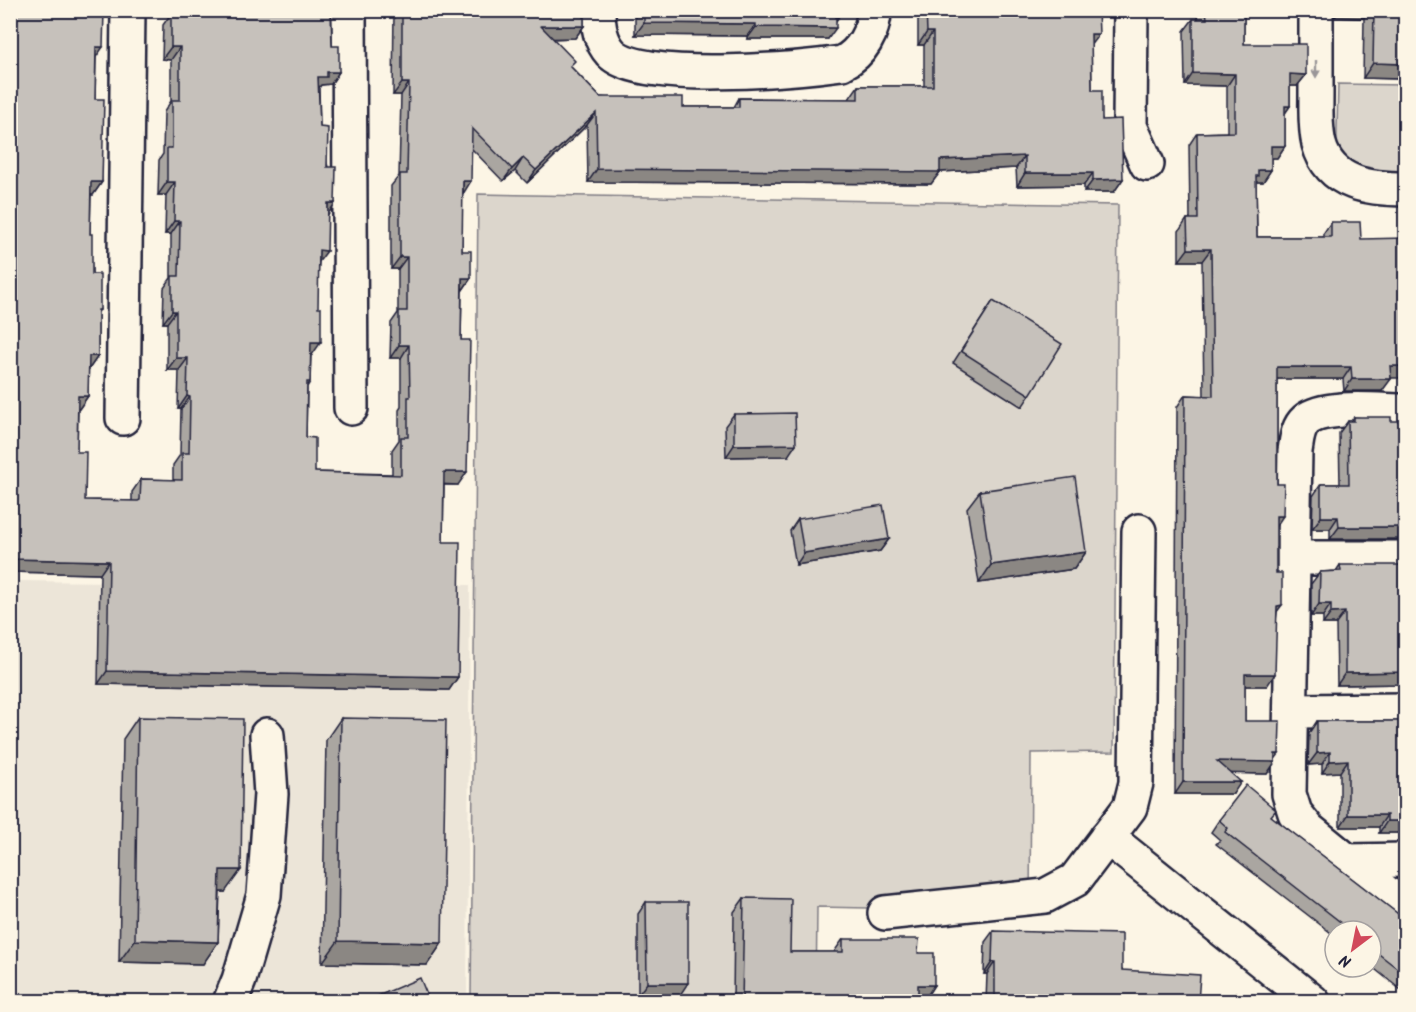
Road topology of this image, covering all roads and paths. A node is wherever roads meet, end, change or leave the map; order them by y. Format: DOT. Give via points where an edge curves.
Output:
graph roads {
  1 [pos="128,10"];
  2 [pos="349,10"];
  3 [pos="598,10"];
  4 [pos="874,10"];
  5 [pos="1131,10"];
  6 [pos="1316,10"];
  7 [pos="1147,164"];
  8 [pos="1406,189"];
  9 [pos="351,408"];
  10 [pos="1406,411"];
  11 [pos="123,418"];
  12 [pos="1139,531"];
  13 [pos="1294,558"];
  14 [pos="1406,558"];
  15 [pos="1406,710"];
  16 [pos="1292,711"];
  17 [pos="267,735"];
  18 [pos="1107,837"];
  19 [pos="1406,860"];
  20 [pos="1346,861"];
  21 [pos="1406,909"];
  22 [pos="885,914"];
  23 [pos="230,1002"];
  24 [pos="1313,1002"];
  1 -- 11 [label="street"];
  2 -- 9 [label="street"];
  3 -- 4 [label="street" via="601,38 612,54 631,65 655,70 749,72 847,61 867,39"];
  5 -- 7 [label="street" via="1130,126"];
  6 -- 8 [label="street, one-way" via="1319,145 1341,175 1357,185"];
  10 -- 13 [label="street" via="1338,411 1316,414 1305,421 1295,451"];
  12 -- 18 [label="street" via="1136,783 1130,807"];
  13 -- 14 [label="street"];
  13 -- 16 [label="street"];
  15 -- 16 [label="street"];
  16 -- 20 [label="street" via="1289,794 1294,813"];
  17 -- 23 [label="street" via="271,794 264,895"];
  18 -- 22 [label="street" via="1075,880 1045,896"];
  18 -- 24 [label="street"];
  19 -- 20 [label="street"];
  20 -- 21 [label="street"];
}
